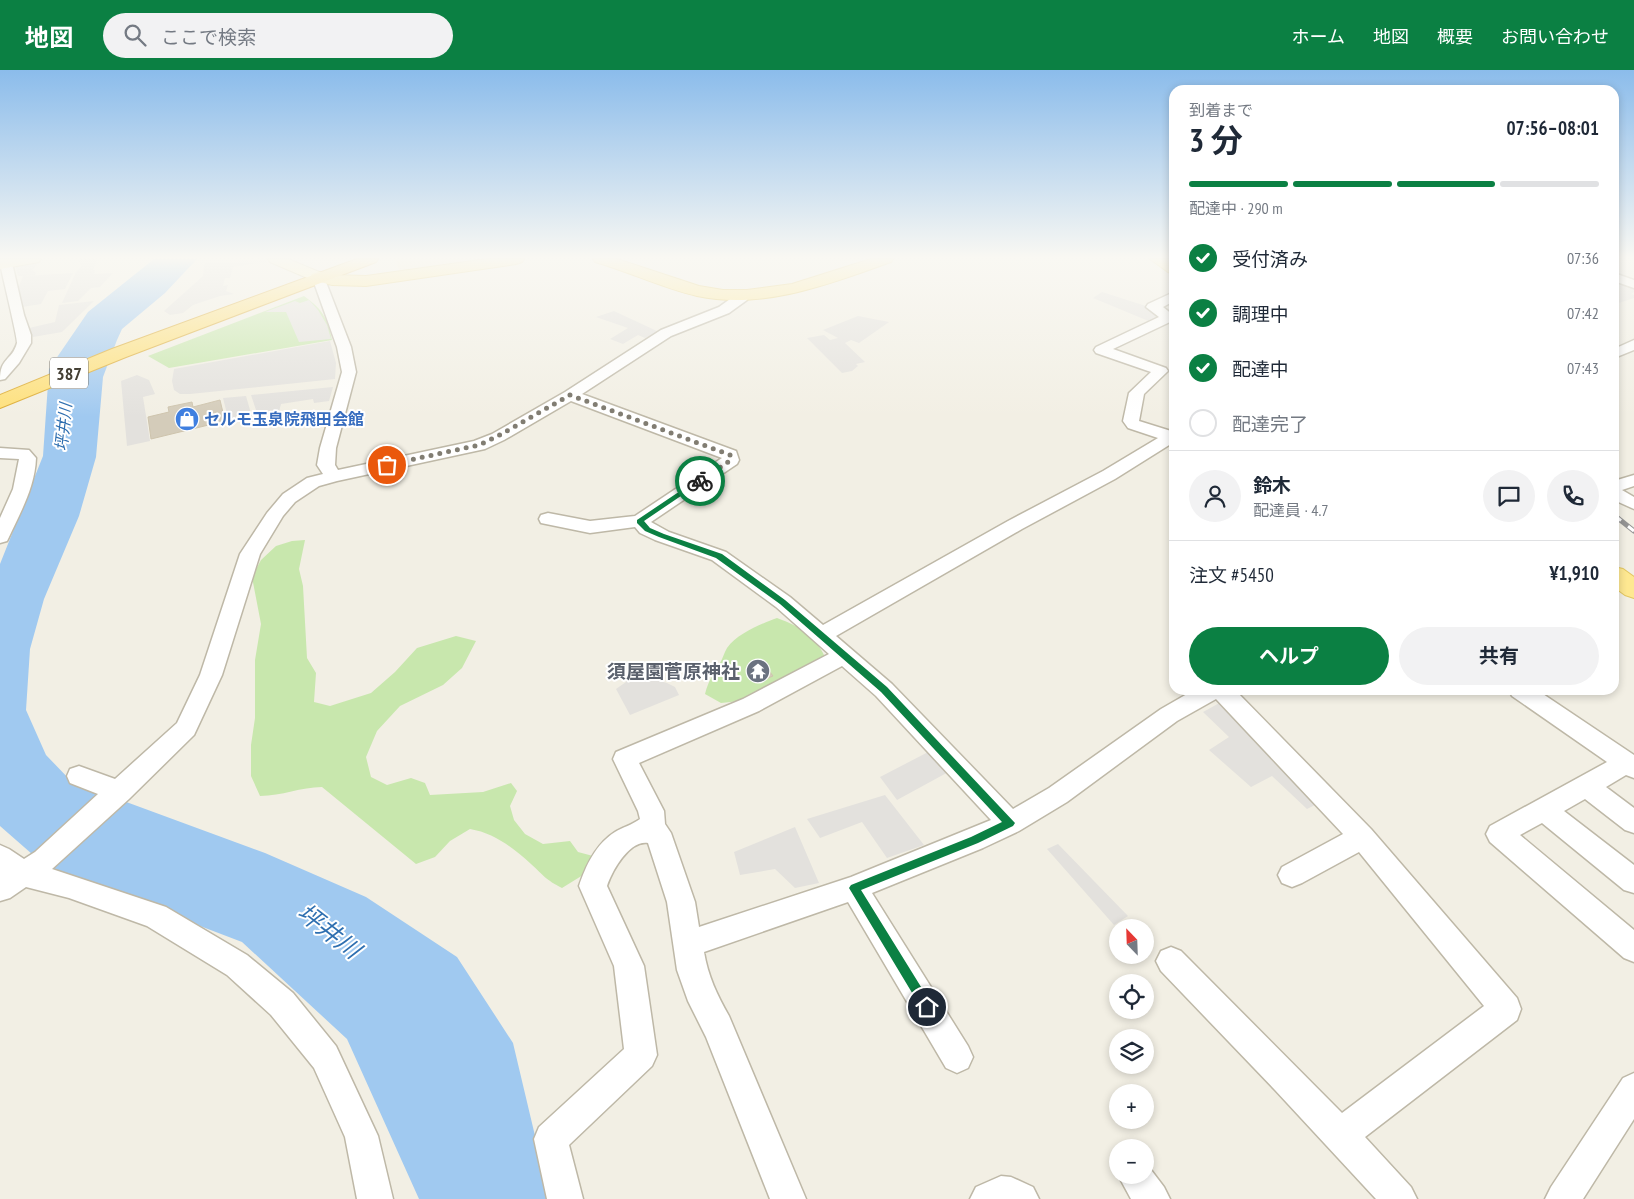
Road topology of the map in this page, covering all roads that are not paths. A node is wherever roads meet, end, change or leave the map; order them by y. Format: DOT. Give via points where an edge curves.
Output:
graph roads {
  1 [pos="16,312"];
  2 [pos="229,312"];
  3 [pos="330,312"];
  4 [pos="720,312"];
  5 [pos="1161,312"];
  6 [pos="1634,344"];
  7 [pos="1619,352"];
  8 [pos="0,376"];
  9 [pos="570,395"];
  10 [pos="0,402"];
  11 [pos="1169,434"];
  12 [pos="1169,437"];
  13 [pos="0,453"];
  14 [pos="334,476"];
  15 [pos="1634,480"];
  16 [pos="1619,484"];
  17 [pos="1619,496"];
  18 [pos="1634,504"];
  19 [pos="548,519"];
  20 [pos="640,521"];
  21 [pos="0,537"];
  22 [pos="1619,578"];
  23 [pos="1634,589"];
  24 [pos="822,635"];
  25 [pos="845,655"];
  26 [pos="1203,695"];
  27 [pos="1226,695"];
  28 [pos="1527,695"];
  29 [pos="1630,765"];
  30 [pos="79,776"];
  31 [pos="1586,786"];
  32 [pos="114,797"];
  33 [pos="1544,810"];
  34 [pos="1634,822"];
  35 [pos="1010,823"];
  36 [pos="645,831"];
  37 [pos="1362,837"];
  38 [pos="0,857"];
  39 [pos="1292,874"];
  40 [pos="23,875"];
  41 [pos="1634,881"];
  42 [pos="854,888"];
  43 [pos="688,944"];
  44 [pos="1634,948"];
  45 [pos="1171,961"];
  46 [pos="957,1058"];
  47 [pos="1634,1089"];
  48 [pos="1341,1135"];
  49 [pos="1141,1184"];
  50 [pos="375,1199"];
  51 [pos="565,1199"];
  52 [pos="788,1199"];
  53 [pos="988,1199"];
  54 [pos="1021,1199"];
  55 [pos="1152,1199"];
  56 [pos="1398,1199"];
  57 [pos="1563,1199"];
  1 -- 8 [label="street" via="24,343"];
  2 -- 10 [label="highway, 387"];
  3 -- 14 [label="street" via="345,348 349,372 328,448 326,465"];
  4 -- 9 [label="street" via="666,333"];
  5 -- 11 [label="street" via="1166,319 1101,350 1160,371 1137,394 1131,421 1134,425"];
  6 -- 7 [label="street"];
  9 -- 14 [label="street" via="479,445"];
  9 -- 20 [label="street" via="730,455 731,460"];
  12 -- 24 [label="street" via="1109,475"];
  13 -- 21 [label="street" via="23,454 28,458 22,488"];
  14 -- 32 [label="street" via="313,482 289,498 276,513 250,554 211,675 186,729"];
  15 -- 16 [label="street"];
  17 -- 18 [label="street"];
  19 -- 20 [label="street" via="590,526"];
  20 -- 24 [label="street" via="647,529 662,536 719,556"];
  22 -- 23 [label="main road"];
  24 -- 25 [label="street"];
  25 -- 35 [label="street" via="901,707"];
  25 -- 36 [label="street" via="751,705 625,759 651,812 653,822"];
  26 -- 35 [label="street" via="1169,715 1058,795"];
  27 -- 37 [label="street"];
  28 -- 29 [label="street"];
  29 -- 31 [label="street"];
  30 -- 32 [label="street"];
  31 -- 33 [label="street"];
  31 -- 34 [label="street"];
  32 -- 40 [label="street"];
  33 -- 41 [label="street"];
  33 -- 44 [label="street" via="1499,834"];
  35 -- 42 [label="street"];
  36 -- 43 [label="street" via="658,833 680,902"];
  36 -- 51 [label="street" via="627,838 610,851 593,886 629,966 641,1055 552,1139"];
  37 -- 39 [label="street"];
  37 -- 48 [label="street" via="1506,1008"];
  38 -- 40 [label="street"];
  40 -- 50 [label="street" via="69,886 156,916 237,965 282,1004 325,1056 361,1136"];
  42 -- 43 [label="street"];
  42 -- 46 [label="street"];
  43 -- 52 [label="street" via="692,970 703,1001 718,1027"];
  45 -- 48 [label="street"];
  47 -- 57 [label="street"];
  48 -- 56 [label="street"];
  49 -- 55 [label="street"];
  53 -- 54 [label="street" via="1000,1192"];
}
